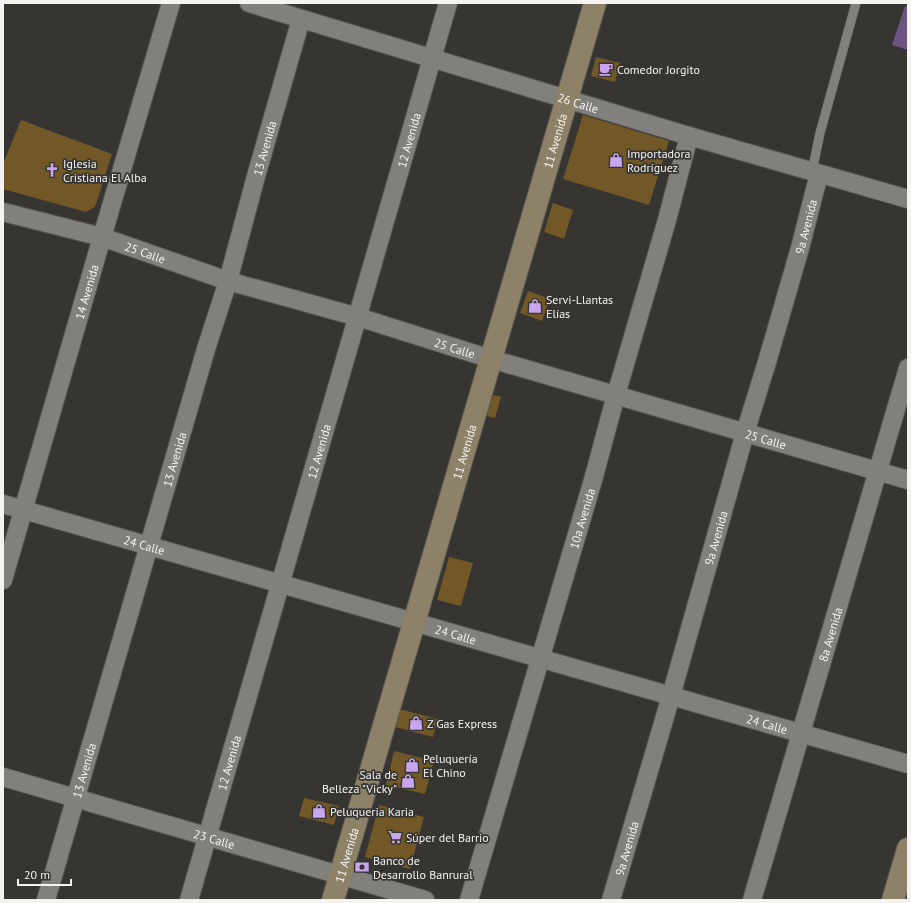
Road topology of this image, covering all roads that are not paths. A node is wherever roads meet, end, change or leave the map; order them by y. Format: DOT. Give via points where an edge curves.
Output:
graph roads {
  1 [pos="171,3"];
  2 [pos="249,3"];
  3 [pos="448,3"];
  4 [pos="595,3"];
  5 [pos="856,3"];
  6 [pos="302,19"];
  7 [pos="433,58"];
  8 [pos="567,99"];
  9 [pos="689,136"];
  10 [pos="815,173"];
  11 [pos="908,199"];
  12 [pos="3,212"];
  13 [pos="102,237"];
  14 [pos="228,281"];
  15 [pos="358,317"];
  16 [pos="491,359"];
  17 [pos="908,368"];
  18 [pos="616,395"];
  19 [pos="745,433"];
  20 [pos="878,471"];
  21 [pos="908,480"];
  22 [pos="3,504"];
  23 [pos="23,510"];
  24 [pos="149,546"];
  25 [pos="3,580"];
  26 [pos="281,584"];
  27 [pos="414,622"];
  28 [pos="541,659"];
  29 [pos="672,696"];
  30 [pos="801,733"];
  31 [pos="908,764"];
  32 [pos="3,777"];
  33 [pos="75,798"];
  34 [pos="208,837"];
  35 [pos="908,848"];
  36 [pos="340,875"];
  37 [pos="46,900"];
  38 [pos="190,900"];
  39 [pos="333,900"];
  40 [pos="425,900"];
  41 [pos="470,900"];
  42 [pos="610,900"];
  43 [pos="752,900"];
  44 [pos="893,900"];
  1 -- 13 [label="street, 14 Avenida"];
  2 -- 6 [label="street, 26 Calle"];
  3 -- 7 [label="street, 12 Avenida"];
  4 -- 8 [label="main road, 11 Avenida"];
  5 -- 10 [label="lane" via="820,133"];
  6 -- 7 [label="street, 26 Calle"];
  6 -- 14 [label="street, 13 Avenida"];
  7 -- 8 [label="street, 26 Calle"];
  7 -- 15 [label="street, 12 Avenida"];
  8 -- 9 [label="street, 26 Calle"];
  8 -- 16 [label="main road, 11 Avenida"];
  9 -- 10 [label="street, 26 Calle"];
  9 -- 18 [label="street, 10a Avenida"];
  10 -- 11 [label="street, 26 Calle"];
  10 -- 19 [label="street, 9a Avenida" via="800,248"];
  12 -- 13 [label="street, 25 Calle"];
  13 -- 14 [label="street, 25 Calle"];
  13 -- 23 [label="street, 14 Avenida"];
  14 -- 15 [label="street, 25 Calle"];
  14 -- 24 [label="street, 13 Avenida"];
  15 -- 16 [label="street, 25 Calle"];
  15 -- 26 [label="street, 12 Avenida"];
  16 -- 18 [label="street, 25 Calle"];
  16 -- 27 [label="main road, 11 Avenida"];
  17 -- 20 [label="street, 8a Avenida"];
  18 -- 19 [label="street, 25 Calle"];
  18 -- 28 [label="street, 10a Avenida"];
  19 -- 20 [label="street, 25 Calle"];
  19 -- 29 [label="street, 9a Avenida"];
  20 -- 21 [label="street, 25 Calle"];
  20 -- 30 [label="street, 8a Avenida"];
  22 -- 23 [label="street, 24 Calle"];
  23 -- 24 [label="street, 24 Calle"];
  23 -- 25 [label="street, 14 Avenida"];
  24 -- 26 [label="street, 24 Calle"];
  24 -- 33 [label="street, 13 Avenida"];
  26 -- 27 [label="street, 24 Calle"];
  26 -- 34 [label="street, 12 Avenida"];
  27 -- 28 [label="street, 24 Calle"];
  27 -- 36 [label="main road, 11 Avenida"];
  28 -- 29 [label="street, 24 Calle"];
  28 -- 41 [label="street, 10a Avenida"];
  29 -- 30 [label="street, 24 Calle"];
  29 -- 42 [label="street, 9a Avenida"];
  30 -- 31 [label="street, 24 Calle"];
  30 -- 43 [label="street, 8a Avenida"];
  32 -- 33 [label="street, 23 Calle"];
  33 -- 34 [label="street, 23 Calle"];
  33 -- 37 [label="street, 13 Avenida"];
  34 -- 36 [label="street, 23 Calle"];
  34 -- 38 [label="street, 12 Avenida"];
  35 -- 44 [label="main road"];
  36 -- 39 [label="main road, 11 Avenida"];
  36 -- 40 [label="street, 23 Calle"];
}
